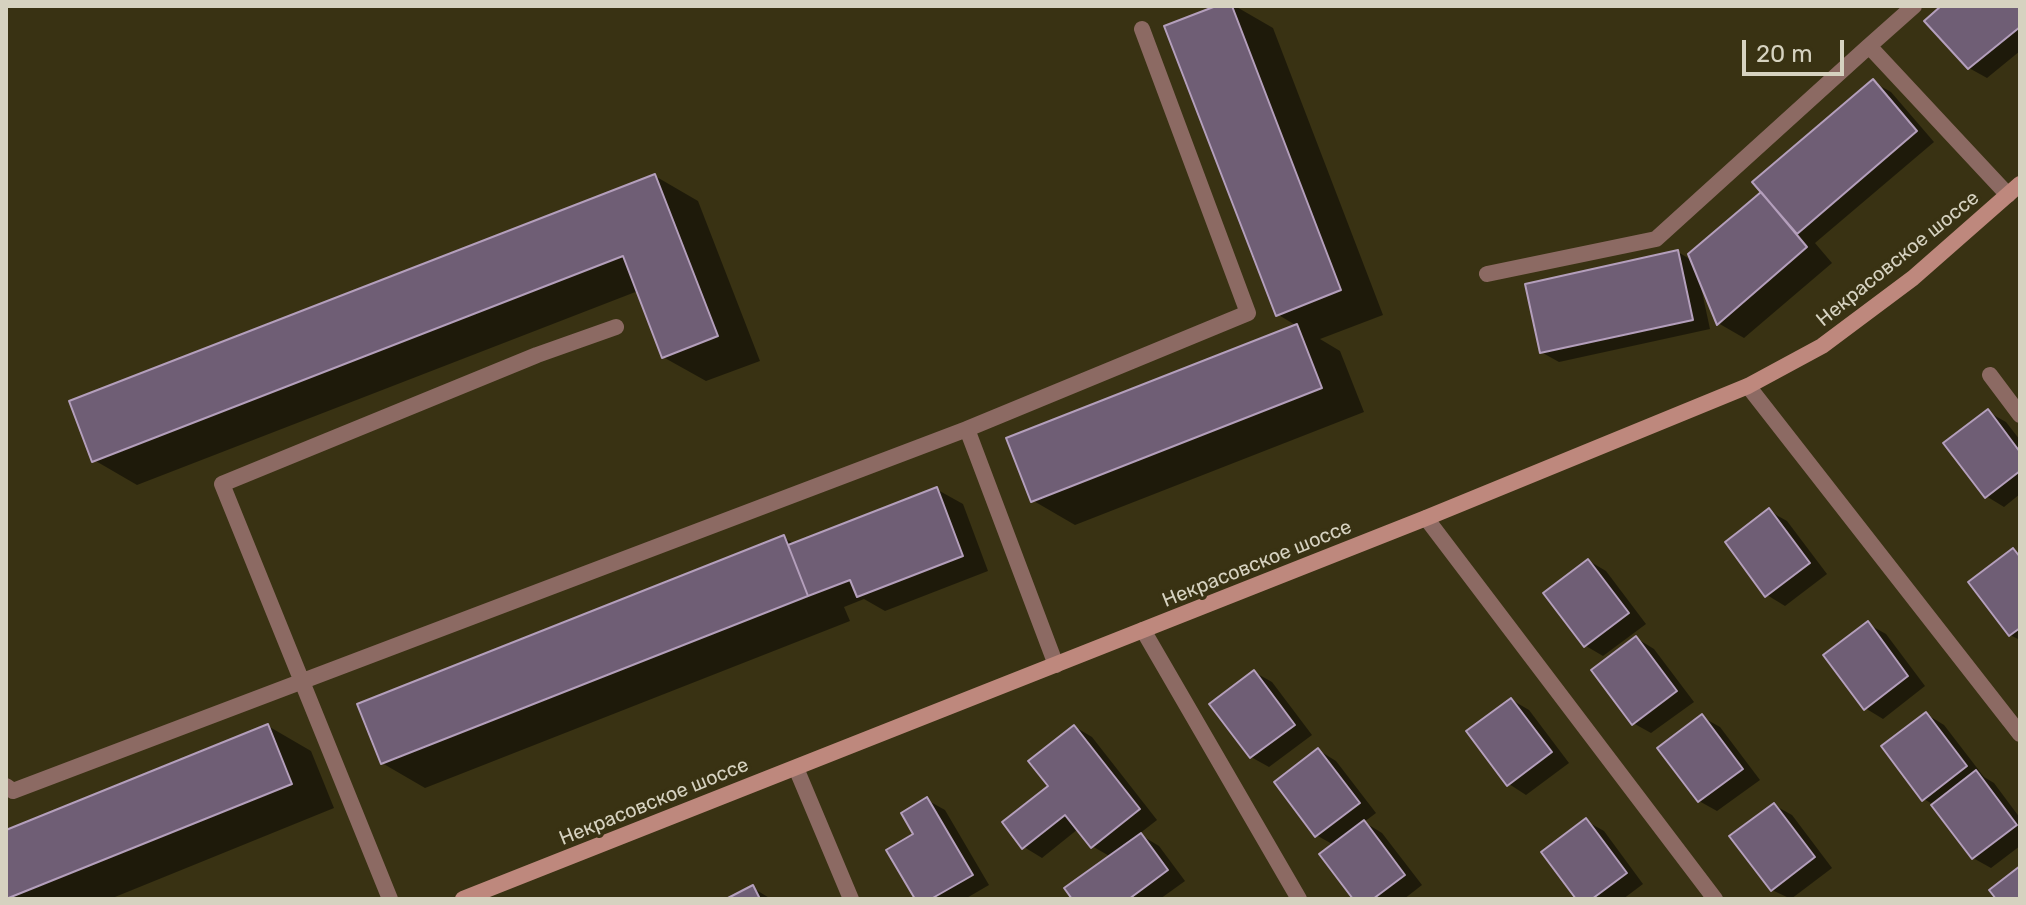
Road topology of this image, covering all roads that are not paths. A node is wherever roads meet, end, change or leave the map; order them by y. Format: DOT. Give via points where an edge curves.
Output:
graph roads {
  1 [pos="1914,6"];
  2 [pos="1142,29"];
  3 [pos="1869,46"];
  4 [pos="2014,190"];
  5 [pos="1487,274"];
  6 [pos="616,327"];
  7 [pos="1990,375"];
  8 [pos="1748,386"];
  9 [pos="2020,415"];
  10 [pos="967,429"];
  11 [pos="1426,518"];
  12 [pos="1143,630"];
  13 [pos="1056,665"];
  14 [pos="302,680"];
  15 [pos="2020,734"];
  16 [pos="796,768"];
  17 [pos="6,786"];
  18 [pos="390,899"];
  19 [pos="463,899"];
  20 [pos="851,899"];
  21 [pos="1299,899"];
  22 [pos="1715,899"];
  1 -- 3 [label="street"];
  2 -- 10 [label="street" via="1248,313"];
  3 -- 4 [label="street"];
  3 -- 5 [label="street" via="1656,239"];
  4 -- 8 [label="main road, Некрасовское шоссе" via="1913,278 1822,346"];
  6 -- 14 [label="street" via="222,484"];
  7 -- 9 [label="street"];
  8 -- 11 [label="main road, Некрасовское шоссе"];
  8 -- 15 [label="street"];
  10 -- 13 [label="street"];
  10 -- 14 [label="street"];
  11 -- 12 [label="main road, Некрасовское шоссе"];
  11 -- 22 [label="street"];
  12 -- 13 [label="main road, Некрасовское шоссе"];
  12 -- 21 [label="street"];
  13 -- 16 [label="main road, Некрасовское шоссе"];
  14 -- 17 [label="street" via="13,791"];
  14 -- 18 [label="street"];
  16 -- 19 [label="main road, Некрасовское шоссе"];
  16 -- 20 [label="street"];
}
